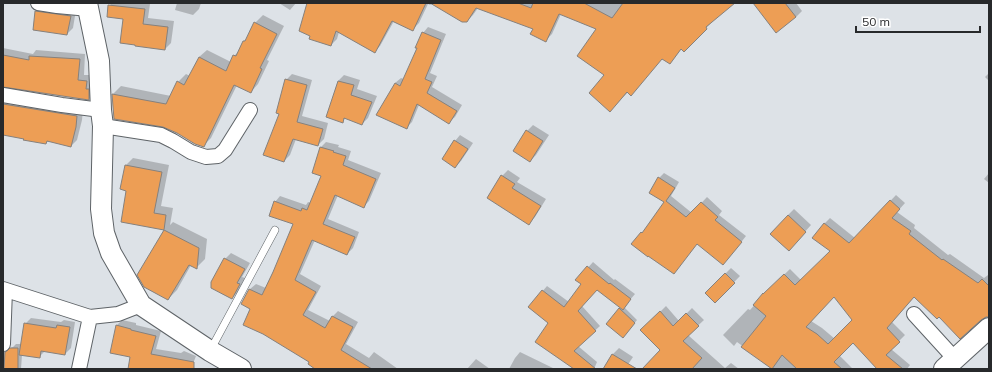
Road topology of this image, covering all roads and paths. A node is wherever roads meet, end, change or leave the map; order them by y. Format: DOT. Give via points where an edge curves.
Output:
graph roads {
  1 [pos="38,3"];
  2 [pos="88,6"];
  3 [pos="3,95"];
  4 [pos="250,110"];
  5 [pos="102,118"];
  6 [pos="275,230"];
  7 [pos="4,290"];
  8 [pos="141,305"];
  9 [pos="914,314"];
  10 [pos="90,317"];
  11 [pos="989,328"];
  12 [pos="3,344"];
  13 [pos="210,351"];
  14 [pos="949,364"];
  15 [pos="79,369"];
  16 [pos="241,369"];
  1 -- 2 [label="street"];
  2 -- 5 [label="street" via="99,61"];
  3 -- 5 [label="street" via="62,105"];
  4 -- 5 [label="street" via="225,150 218,156 206,157 191,152 161,135"];
  5 -- 8 [label="street" via="101,209 104,233 111,253"];
  6 -- 13 [label="lane"];
  7 -- 10 [label="street"];
  7 -- 12 [label="street"];
  8 -- 10 [label="street" via="118,314"];
  8 -- 13 [label="street"];
  9 -- 14 [label="street"];
  10 -- 15 [label="street"];
  11 -- 14 [label="street"];
  13 -- 16 [label="street"];
}
